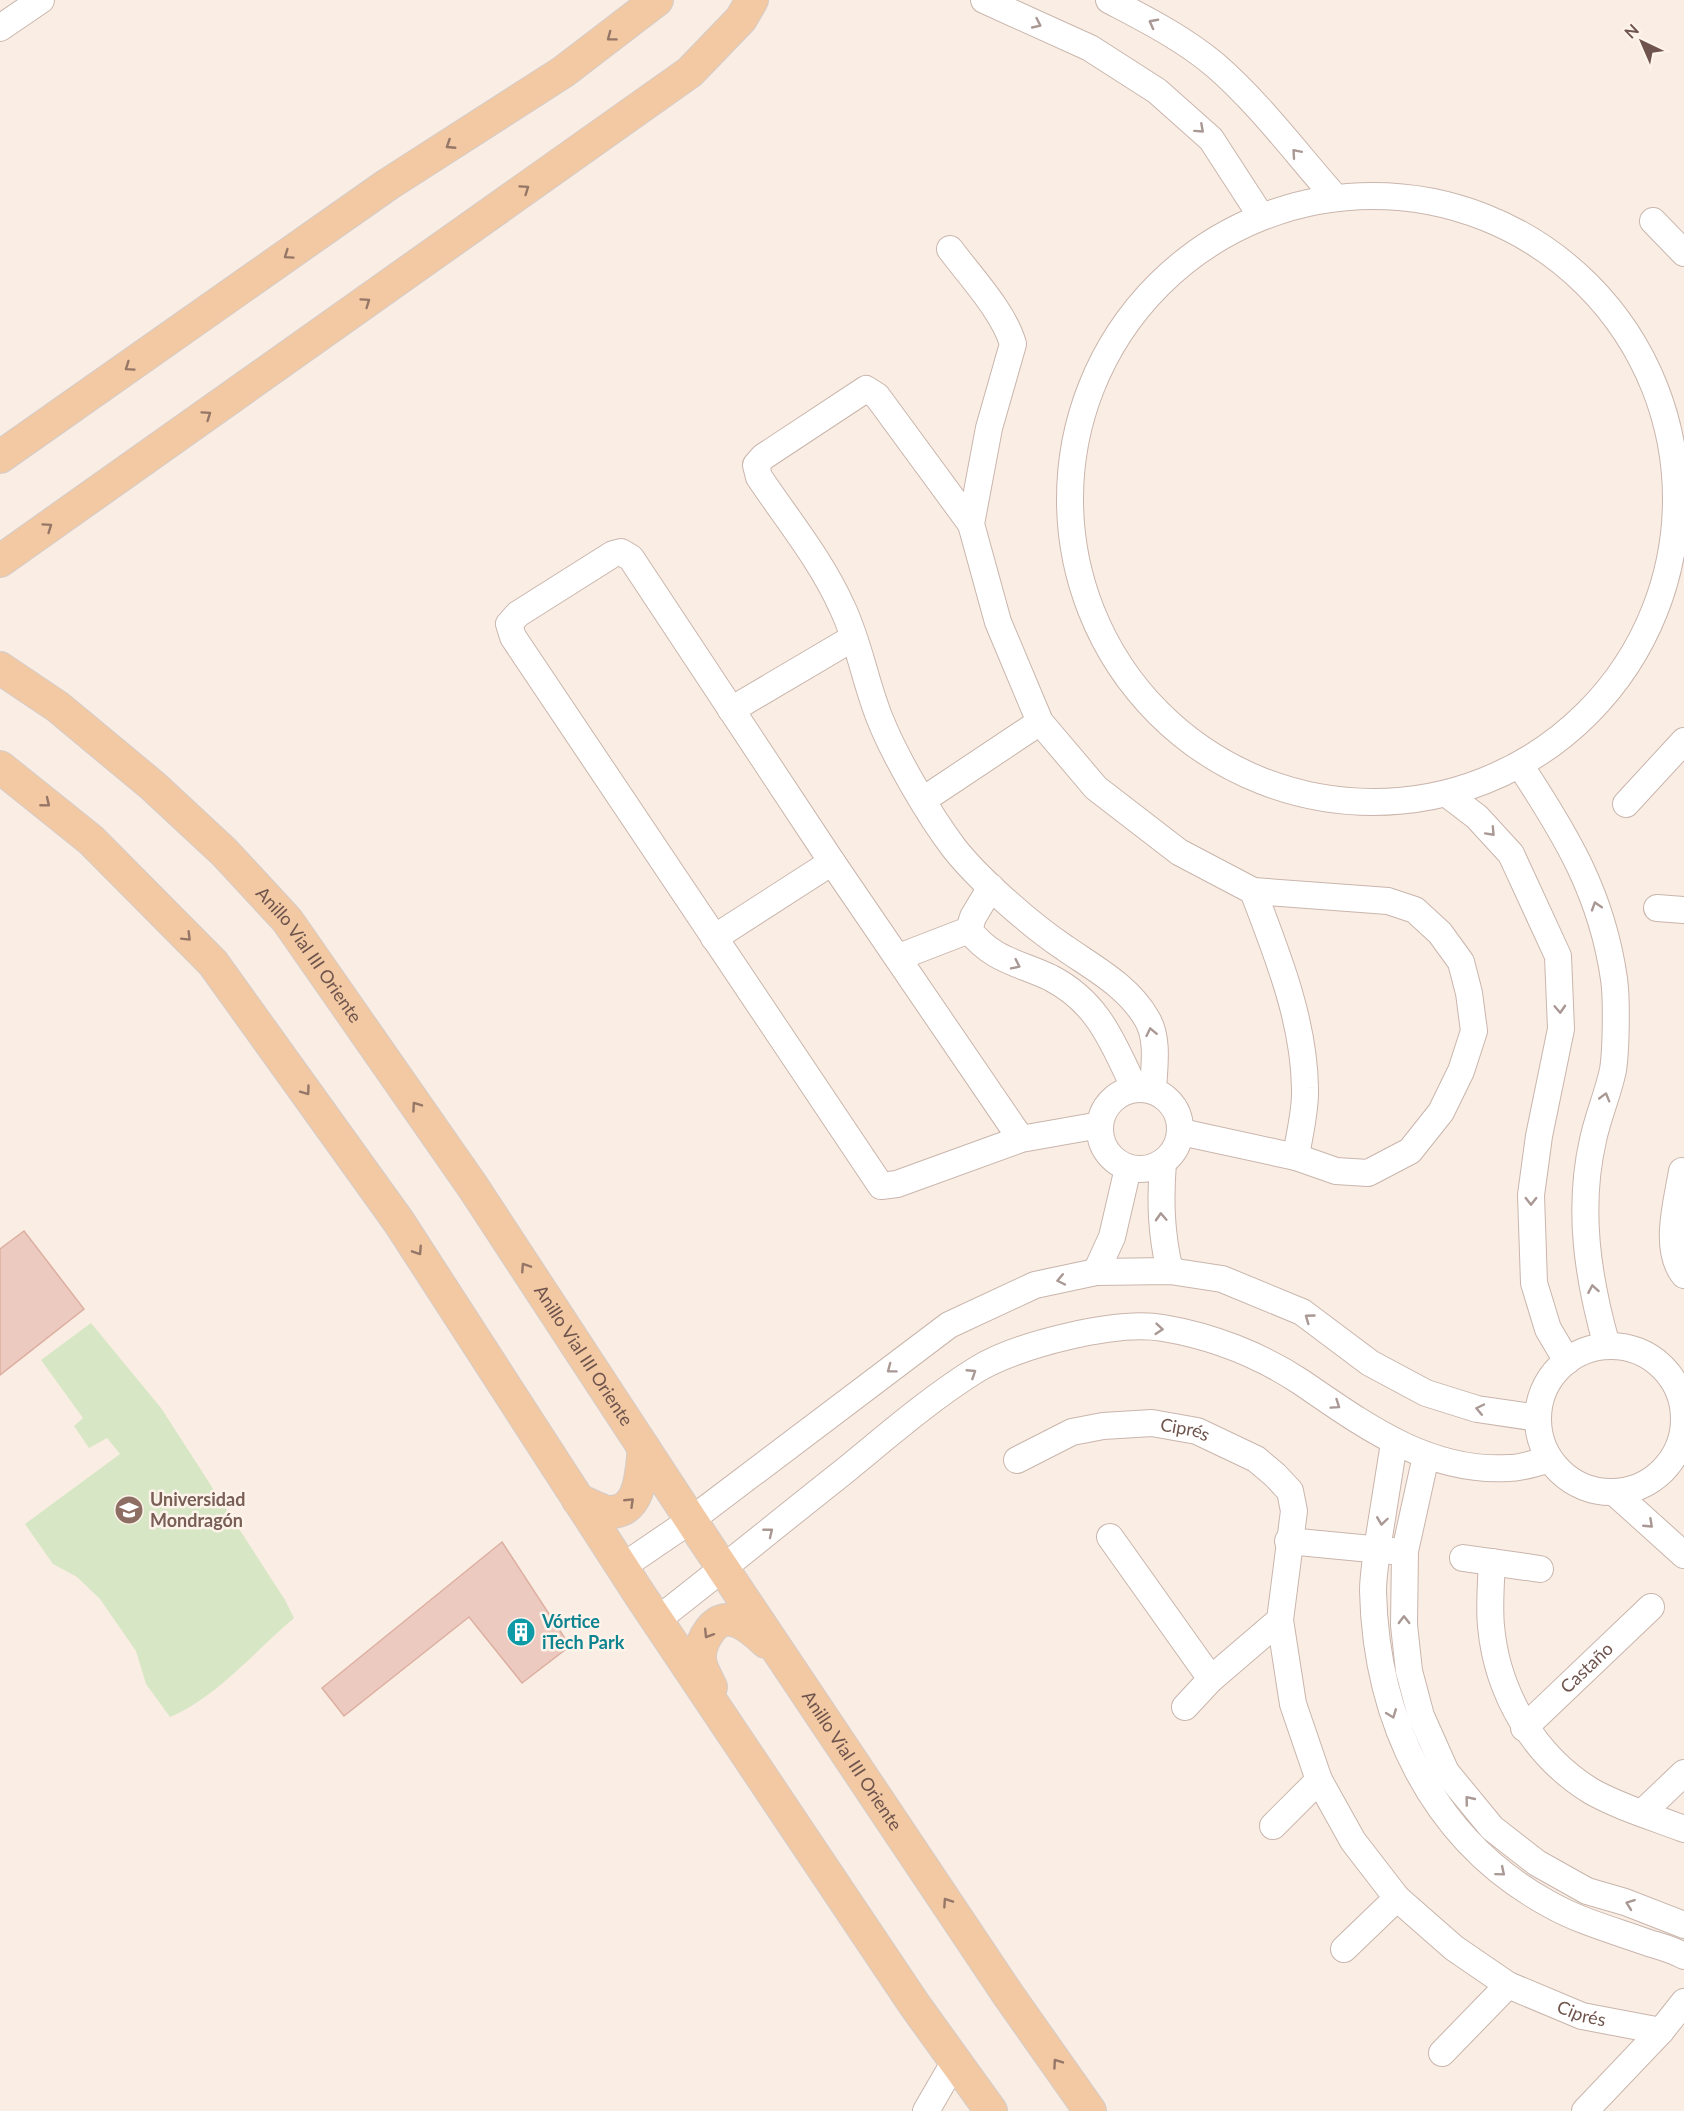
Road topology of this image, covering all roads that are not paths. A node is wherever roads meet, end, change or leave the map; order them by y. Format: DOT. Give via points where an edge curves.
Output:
graph roads {
  1 [pos="41,0"];
  2 [pos="657,0"];
  3 [pos="984,0"];
  4 [pos="1109,0"];
  5 [pos="740,6"];
  6 [pos="0,28"];
  7 [pos="1335,197"];
  8 [pos="1259,213"];
  9 [pos="1653,221"];
  10 [pos="950,249"];
  11 [pos="1684,253"];
  12 [pos="0,457"];
  13 [pos="971,524"];
  14 [pos="1680,543"];
  15 [pos="0,561"];
  16 [pos="1676,580"];
  17 [pos="853,638"];
  18 [pos="0,668"];
  19 [pos="731,710"];
  20 [pos="1040,722"];
  21 [pos="1684,741"];
  22 [pos="1520,765"];
  23 [pos="0,767"];
  24 [pos="1447,794"];
  25 [pos="923,801"];
  26 [pos="1626,804"];
  27 [pos="832,862"];
  28 [pos="992,887"];
  29 [pos="1253,891"];
  30 [pos="1657,908"];
  31 [pos="1684,910"];
  32 [pos="969,930"];
  33 [pos="714,938"];
  34 [pos="899,957"];
  35 [pos="1144,1089"];
  36 [pos="1100,1125"];
  37 [pos="1181,1132"];
  38 [pos="1021,1138"];
  39 [pos="1296,1157"];
  40 [pos="1162,1162"];
  41 [pos="1128,1168"];
  42 [pos="1682,1171"];
  43 [pos="1170,1271"];
  44 [pos="1096,1272"];
  45 [pos="1684,1275"];
  46 [pos="1607,1346"];
  47 [pos="1567,1361"];
  48 [pos="1538,1418"];
  49 [pos="1394,1443"];
  50 [pos="644,1448"];
  51 [pos="1426,1456"];
  52 [pos="1017,1460"];
  53 [pos="1549,1460"];
  54 [pos="1676,1470"];
  55 [pos="1386,1491"];
  56 [pos="1614,1492"];
  57 [pos="1415,1496"];
  58 [pos="578,1500"];
  59 [pos="691,1520"];
  60 [pos="1110,1537"];
  61 [pos="1288,1541"];
  62 [pos="1377,1550"];
  63 [pos="1404,1551"];
  64 [pos="1684,1555"];
  65 [pos="1463,1558"];
  66 [pos="1492,1562"];
  67 [pos="622,1567"];
  68 [pos="723,1568"];
  69 [pos="1540,1569"];
  70 [pos="1652,1607"];
  71 [pos="657,1620"];
  72 [pos="1280,1620"];
  73 [pos="786,1661"];
  74 [pos="1211,1679"];
  75 [pos="1185,1707"];
  76 [pos="722,1718"];
  77 [pos="1524,1728"];
  78 [pos="1684,1773"];
  79 [pos="1319,1780"];
  80 [pos="1642,1813"];
  81 [pos="1273,1826"];
  82 [pos="1684,1829"];
  83 [pos="1397,1898"];
  84 [pos="1684,1925"];
  85 [pos="1344,1949"];
  86 [pos="1684,1956"];
  87 [pos="1508,1985"];
  88 [pos="1684,2002"];
  89 [pos="1660,2031"];
  90 [pos="1442,2053"];
  91 [pos="955,2061"];
  92 [pos="926,2111"];
  93 [pos="991,2111"];
  94 [pos="1090,2111"];
  95 [pos="1585,2111"];
  1 -- 6 [label="street"];
  2 -- 12 [label="main road, one-way" via="563,72 387,185"];
  3 -- 8 [label="street, one-way" via="1090,48 1157,91 1211,139"];
  7 -- 4 [label="street, one-way" via="1215,65 1162,28"];
  15 -- 5 [label="main road, one-way" via="690,72"];
  7 -- 8 [label="street"];
  7 -- 14 [label="street" via="1397,195 1458,206 1515,229 1567,263 1610,307 1644,358 1667,416 1677,477"];
  8 -- 24 [label="street" via="1169,275 1127,321 1096,375 1076,434 1069,496 1074,557 1092,616 1121,671 1160,718 1209,756 1264,784 1324,800 1386,803"];
  9 -- 11 [label="street"];
  10 -- 13 [label="street" via="995,310 1013,344 989,428"];
  13 -- 17 [label="street" via="877,396 866,389 763,457 756,465 759,477 827,577"];
  13 -- 20 [label="street" via="998,622"];
  14 -- 16 [label="street"];
  16 -- 22 [label="street" via="1628,665 1597,704 1561,738"];
  17 -- 19 [label="street"];
  17 -- 25 [label="street" via="880,719"];
  50 -- 18 [label="main road, Anillo Vial III Oriente, one-way" via="473,1187 287,920 224,852 153,786 58,707"];
  19 -- 27 [label="street"];
  19 -- 33 [label="street" via="631,558 621,552 518,614 509,624 513,637"];
  20 -- 25 [label="street"];
  20 -- 29 [label="street" via="1096,788 1179,852"];
  21 -- 26 [label="street"];
  22 -- 24 [label="street"];
  46 -- 22 [label="street, one-way" via="1593,1294 1584,1226 1593,1142 1613,1068 1615,981 1597,903 1566,836"];
  23 -- 58 [label="main road, one-way" via="91,840 213,963 399,1222"];
  24 -- 47 [label="street, one-way" via="1477,817 1511,854 1558,956 1561,1029 1531,1195 1534,1283 1548,1329"];
  25 -- 28 [label="street" via="955,849"];
  27 -- 33 [label="street"];
  27 -- 34 [label="street"];
  28 -- 32 [label="street"];
  35 -- 28 [label="street, one-way" via="1155,1052 1148,1020 1128,994 1105,974 1063,947"];
  29 -- 39 [label="street" via="1279,959 1300,1038 1305,1090"];
  29 -- 39 [label="street" via="1388,901 1415,910 1440,933 1461,962 1469,993 1473,1031 1461,1071 1441,1112 1410,1151 1368,1173 1336,1171"];
  30 -- 31 [label="street"];
  32 -- 34 [label="street"];
  32 -- 35 [label="street, one-way" via="978,942 1014,965 1050,978 1076,994 1101,1020"];
  33 -- 38 [label="street" via="881,1186 897,1184"];
  34 -- 38 [label="street"];
  35 -- 36 [label="street" via="1118,1095 1105,1108"];
  35 -- 37 [label="street" via="1168,1099 1178,1114"];
  36 -- 38 [label="street"];
  36 -- 41 [label="street" via="1107,1151"];
  37 -- 39 [label="street"];
  37 -- 40 [label="street" via="1175,1149"];
  40 -- 41 [label="street" via="1146,1169"];
  43 -- 40 [label="street, one-way" via="1162,1239"];
  41 -- 44 [label="street" via="1112,1237"];
  42 -- 45 [label="street" via="1673,1243 1677,1267"];
  43 -- 44 [label="street"];
  48 -- 43 [label="street, one-way" via="1477,1409 1426,1393 1370,1363 1302,1312 1222,1280"];
  44 -- 59 [label="street, one-way" via="1035,1285 949,1325"];
  46 -- 47 [label="street"];
  46 -- 54 [label="street" via="1647,1355 1664,1368 1676,1385 1683,1405 1684,1426"];
  47 -- 48 [label="street" via="1551,1377 1541,1396"];
  48 -- 53 [label="street" via="1540,1440"];
  49 -- 51 [label="street"];
  49 -- 55 [label="street"];
  68 -- 49 [label="street, one-way" via="978,1369 1041,1342 1101,1329 1161,1327 1218,1342 1279,1367"];
  58 -- 50 [label="main road, one-way" via="608,1512 623,1509 638,1494"];
  50 -- 59 [label="main road, Anillo Vial III Oriente"];
  51 -- 53 [label="street" via="1510,1468"];
  51 -- 57 [label="street"];
  52 -- 61 [label="street, Ciprés" via="1072,1432 1103,1426 1152,1424 1197,1431 1256,1459 1290,1491 1294,1511"];
  53 -- 56 [label="street" via="1567,1478 1589,1490"];
  54 -- 56 [label="street" via="1635,1488"];
  55 -- 57 [label="street"];
  55 -- 62 [label="street, one-way"];
  56 -- 64 [label="street, one-way"];
  57 -- 63 [label="street"];
  58 -- 67 [label="main road"];
  59 -- 67 [label="street"];
  59 -- 68 [label="main road, Anillo Vial III Oriente"];
  60 -- 74 [label="street"];
  61 -- 62 [label="street"];
  61 -- 72 [label="street, Ciprés"];
  62 -- 63 [label="street"];
  62 -- 86 [label="street, one-way" via="1373,1589 1376,1635 1387,1701 1412,1766 1439,1807 1470,1844 1505,1876 1548,1904"];
  84 -- 63 [label="street, one-way" via="1587,1891 1537,1863 1492,1828 1446,1772 1421,1716 1409,1671 1404,1624"];
  65 -- 66 [label="street"];
  66 -- 69 [label="street"];
  66 -- 77 [label="street" via="1491,1627 1500,1670"];
  67 -- 71 [label="main road"];
  68 -- 71 [label="street"];
  68 -- 73 [label="main road, Anillo Vial III Oriente"];
  70 -- 77 [label="street, Castaño"];
  71 -- 76 [label="main road"];
  72 -- 74 [label="street"];
  72 -- 79 [label="street, Ciprés" via="1293,1704"];
  73 -- 76 [label="main road, one-way" via="749,1627 724,1619 714,1624 704,1638 699,1658"];
  94 -- 73 [label="main road, Anillo Vial III Oriente, one-way"];
  74 -- 75 [label="street"];
  76 -- 91 [label="main road"];
  77 -- 80 [label="street" via="1555,1765 1592,1791"];
  78 -- 80 [label="street"];
  79 -- 81 [label="street"];
  79 -- 83 [label="street, Ciprés" via="1353,1841"];
  80 -- 82 [label="street"];
  83 -- 85 [label="street"];
  83 -- 87 [label="street, Ciprés" via="1454,1948"];
  87 -- 89 [label="street, Ciprés" via="1582,2016"];
  87 -- 90 [label="street"];
  88 -- 89 [label="street"];
  89 -- 95 [label="street"];
  91 -- 92 [label="street"];
  91 -- 93 [label="main road"];
}
